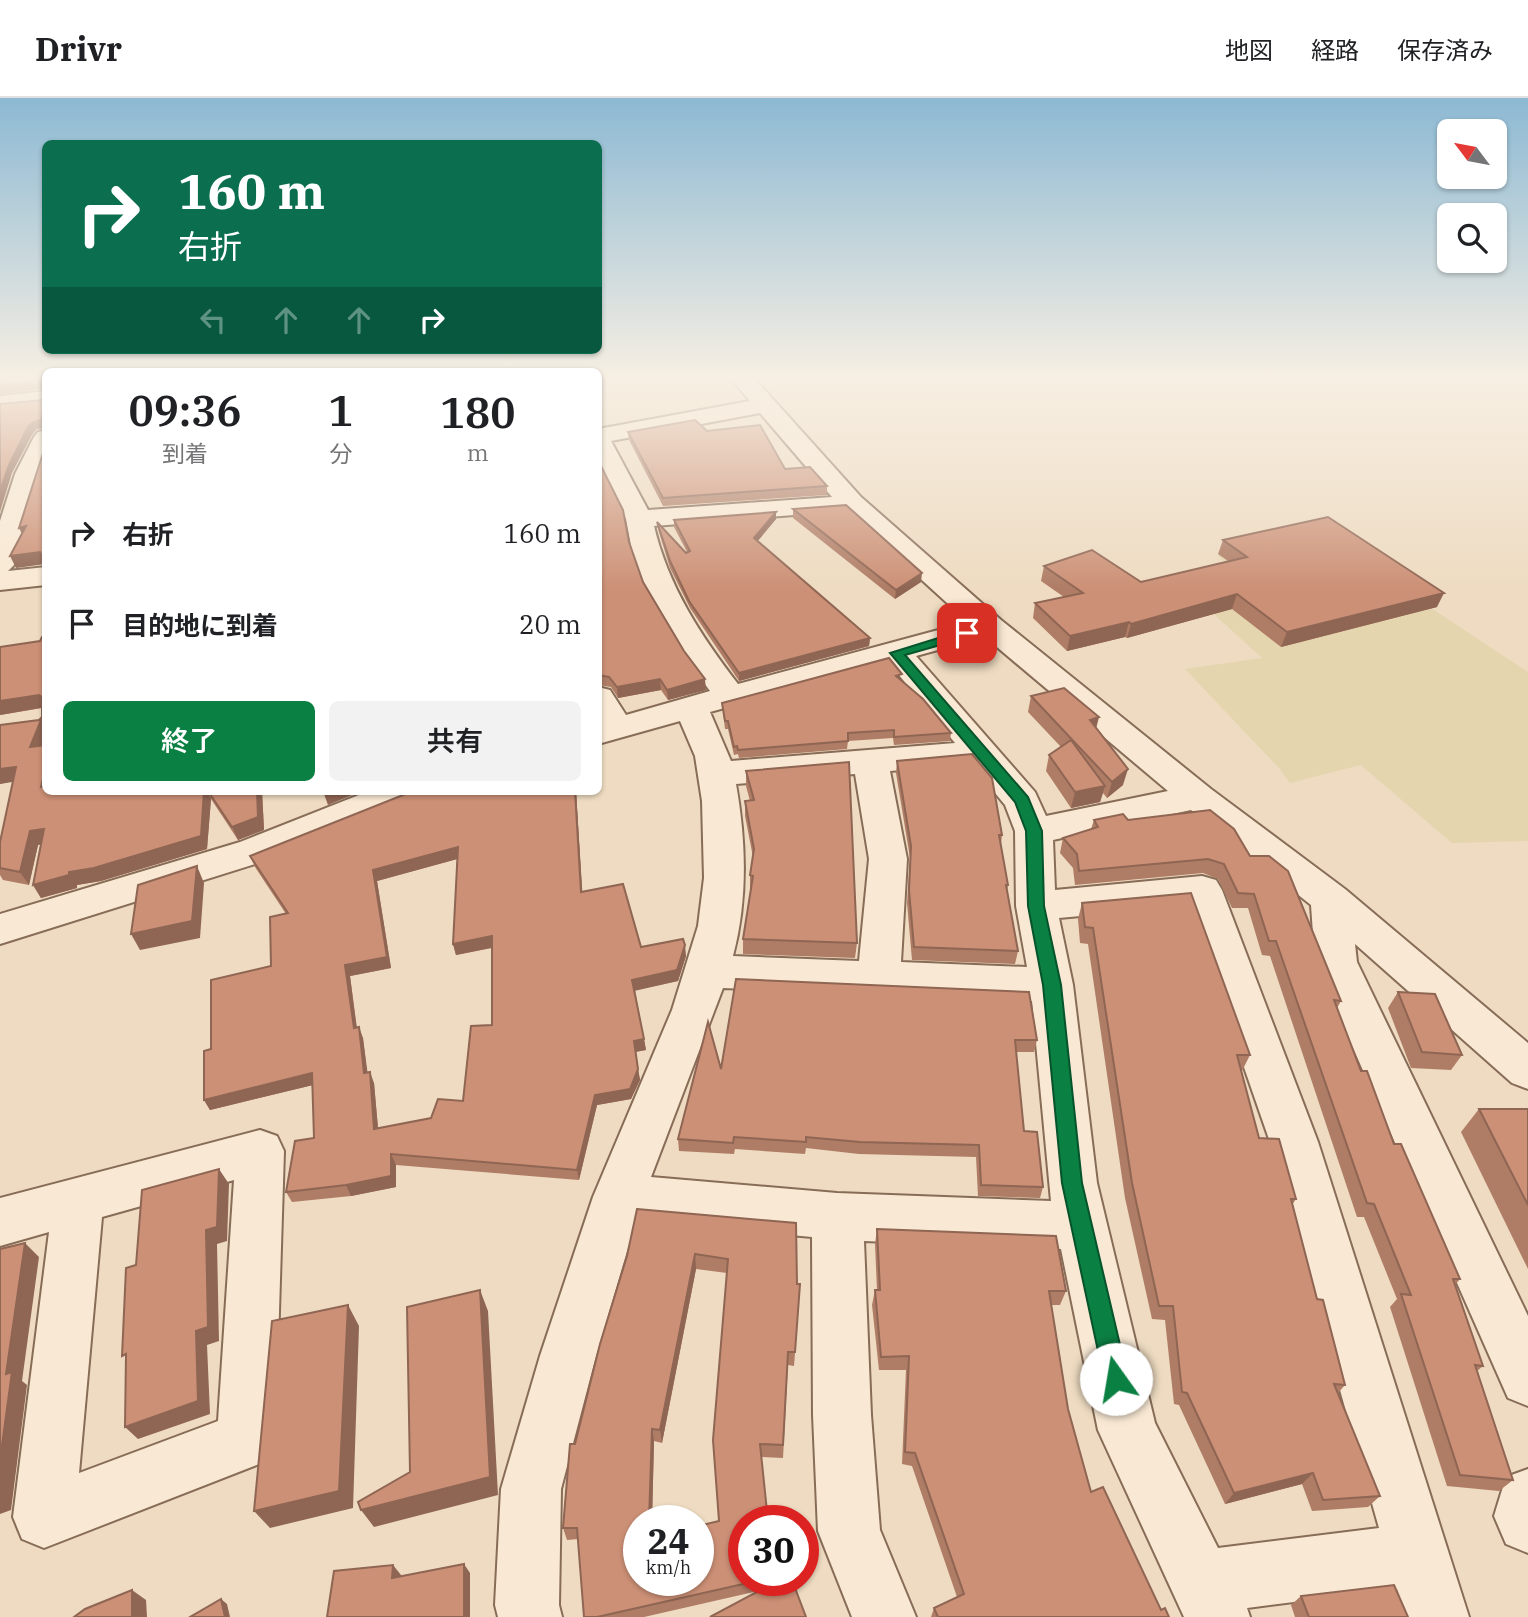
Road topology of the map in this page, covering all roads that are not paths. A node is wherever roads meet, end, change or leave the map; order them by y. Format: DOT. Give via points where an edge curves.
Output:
graph roads {
  1 [pos="603,448"];
  2 [pos="803,448"];
  3 [pos="42,454"];
  4 [pos="37,473"];
  5 [pos="852,503"];
  6 [pos="639,519"];
  7 [pos="7,527"];
  8 [pos="0,565"];
  9 [pos="42,576"];
  10 [pos="0,581"];
  11 [pos="990,626"];
  12 [pos="897,653"];
  13 [pos="730,695"];
  14 [pos="691,707"];
  15 [pos="602,711"];
  16 [pos="608,732"];
  17 [pos="981,752"];
  18 [pos="870,761"];
  19 [pos="716,774"];
  20 [pos="393,795"];
  21 [pos="1198,797"];
  22 [pos="1034,831"];
  23 [pos="1331,899"];
  24 [pos="1036,906"];
  25 [pos="0,929"];
  26 [pos="707,971"];
  27 [pos="879,978"];
  28 [pos="1052,985"];
  29 [pos="1528,1070"];
  30 [pos="618,1197"];
  31 [pos="78,1201"];
  32 [pos="837,1216"];
  33 [pos="0,1222"];
  34 [pos="1082,1226"];
  35 [pos="1528,1378"];
  36 [pos="1528,1499"];
  37 [pos="1528,1522"];
  38 [pos="1419,1555"];
  39 [pos="1209,1600"];
  40 [pos="530,1617"];
  41 [pos="884,1617"];
  42 [pos="1437,1617"];
  1 -- 6 [label="street"];
  2 -- 5 [label="street"];
  3 -- 4 [label="street"];
  4 -- 7 [label="street"];
  5 -- 6 [label="street"];
  5 -- 11 [label="street"];
  6 -- 13 [label="street" via="660,591"];
  7 -- 8 [label="street"];
  9 -- 10 [label="street"];
  11 -- 12 [label="street"];
  11 -- 21 [label="street"];
  12 -- 13 [label="street"];
  12 -- 17 [label="street"];
  13 -- 14 [label="street"];
  14 -- 16 [label="street"];
  14 -- 19 [label="street"];
  15 -- 16 [label="street"];
  17 -- 18 [label="street"];
  17 -- 22 [label="street" via="1022,800"];
  18 -- 19 [label="street"];
  18 -- 27 [label="street" via="888,859"];
  19 -- 26 [label="street" via="723,810 722,892"];
  20 -- 25 [label="street" via="254,851"];
  21 -- 22 [label="street"];
  21 -- 23 [label="street"];
  22 -- 24 [label="street"];
  23 -- 29 [label="street"];
  23 -- 35 [label="street" via="1336,962"];
  24 -- 28 [label="street"];
  24 -- 38 [label="street" via="1202,890 1294,1142"];
  26 -- 27 [label="street"];
  26 -- 30 [label="street"];
  27 -- 28 [label="street"];
  28 -- 34 [label="street" via="1072,1183"];
  30 -- 32 [label="street"];
  30 -- 40 [label="street" via="531,1489"];
  31 -- 31 [label="street" via="260,1152 246,1440 44,1517"];
  31 -- 33 [label="street"];
  32 -- 34 [label="street"];
  32 -- 41 [label="street" via="849,1531"];
  34 -- 39 [label="street" via="1127,1430"];
  36 -- 37 [label="street"];
  38 -- 39 [label="street"];
  38 -- 42 [label="street"];
}
